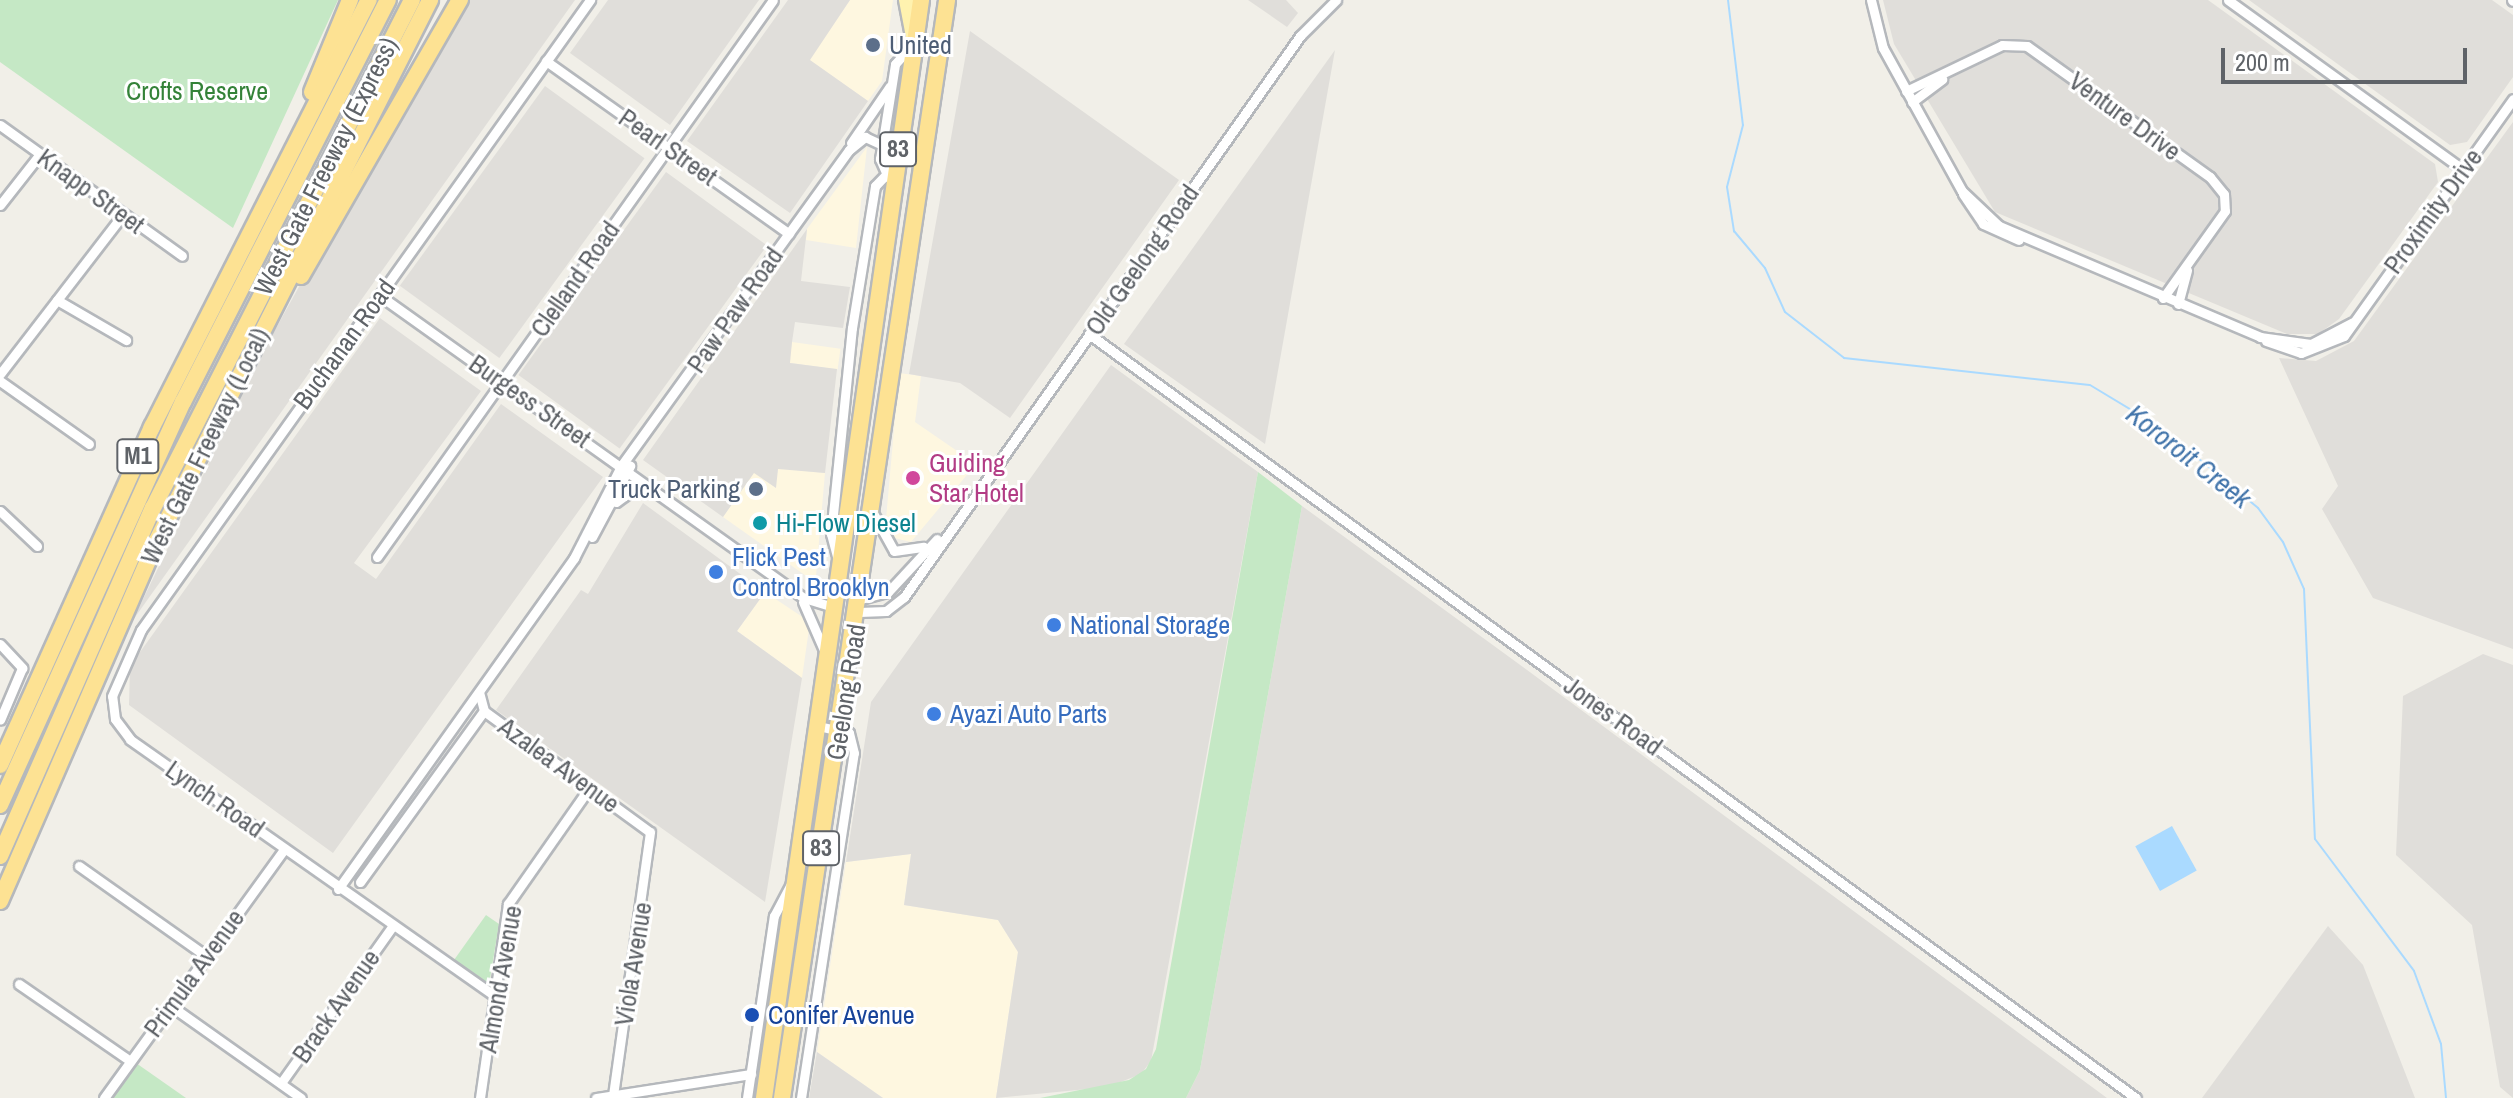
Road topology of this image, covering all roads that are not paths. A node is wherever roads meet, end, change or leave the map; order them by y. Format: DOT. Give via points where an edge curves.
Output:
graph roads {
  1 [pos="350,0"];
  2 [pos="369,0"];
  3 [pos="388,0"];
  4 [pos="412,0"];
  5 [pos="430,0"];
  6 [pos="460,0"];
  7 [pos="590,0"];
  8 [pos="773,0"];
  9 [pos="906,0"];
  10 [pos="921,0"];
  11 [pos="947,0"];
  12 [pos="1336,0"];
  13 [pos="1871,0"];
  14 [pos="2228,0"];
  15 [pos="914,43"];
  16 [pos="546,61"];
  17 [pos="1944,77"];
  18 [pos="892,84"];
  19 [pos="1906,91"];
  20 [pos="2513,99"];
  21 [pos="1912,102"];
  22 [pos="0,125"];
  23 [pos="882,145"];
  24 [pos="668,147"];
  25 [pos="40,154"];
  26 [pos="290,154"];
  27 [pos="837,167"];
  28 [pos="891,169"];
  29 [pos="2462,169"];
  30 [pos="0,205"];
  31 [pos="123,214"];
  32 [pos="789,234"];
  33 [pos="182,256"];
  34 [pos="2188,267"];
  35 [pos="379,295"];
  36 [pos="2163,298"];
  37 [pos="57,300"];
  38 [pos="2178,304"];
  39 [pos="1089,334"];
  40 [pos="126,340"];
  41 [pos="0,374"];
  42 [pos="0,381"];
  43 [pos="503,381"];
  44 [pos="89,444"];
  45 [pos="625,469"];
  46 [pos="662,495"];
  47 [pos="178,498"];
  48 [pos="0,511"];
  49 [pos="873,513"];
  50 [pos="607,515"];
  51 [pos="952,525"];
  52 [pos="37,546"];
  53 [pos="377,557"];
  54 [pos="574,558"];
  55 [pos="842,570"];
  56 [pos="796,593"];
  57 [pos="837,604"];
  58 [pos="860,605"];
  59 [pos="0,644"];
  60 [pos="827,668"];
  61 [pos="479,692"];
  62 [pos="112,696"];
  63 [pos="484,711"];
  64 [pos="464,712"];
  65 [pos="0,720"];
  66 [pos="819,726"];
  67 [pos="840,729"];
  68 [pos="0,765"];
  69 [pos="590,787"];
  70 [pos="0,805"];
  71 [pos="380,830"];
  72 [pos="650,832"];
  73 [pos="392,839"];
  74 [pos="284,849"];
  75 [pos="0,856"];
  76 [pos="79,866"];
  77 [pos="799,872"];
  78 [pos="360,882"];
  79 [pos="338,889"];
  80 [pos="0,901"];
  81 [pos="391,928"];
  82 [pos="206,956"];
  83 [pos="19,984"];
  84 [pos="495,996"];
  85 [pos="171,1006"];
  86 [pos="130,1061"];
  87 [pos="751,1074"];
  88 [pos="281,1083"];
  89 [pos="613,1096"];
  90 [pos="104,1098"];
  91 [pos="301,1098"];
  92 [pos="480,1098"];
  93 [pos="596,1098"];
  94 [pos="747,1098"];
  95 [pos="764,1098"];
  96 [pos="782,1098"];
  97 [pos="801,1098"];
  98 [pos="2136,1098"];
  1 -- 26 [label="highway"];
  2 -- 26 [label="highway, West Gate Freeway (Local) / M1"];
  3 -- 70 [label="highway, West Gate Freeway (Express) / M1" via="177,415"];
  4 -- 75 [label="highway, West Gate Freeway (Express) / M1" via="153,508"];
  5 -- 47 [label="highway, West Gate Freeway (Local) / M1"];
  6 -- 47 [label="highway"];
  7 -- 16 [label="street, Buchanan Road"];
  8 -- 24 [label="street, Clelland Road"];
  9 -- 15 [label="main road"];
  10 -- 15 [label="highway, Geelong Road / 83"];
  11 -- 49 [label="highway, Geelong Road / 83"];
  12 -- 39 [label="street, Old Geelong Road" via="1305,29"];
  13 -- 19 [label="street, Proximity Drive" via="1874,30"];
  14 -- 29 [label="street"];
  15 -- 18 [label="street" via="897,58"];
  15 -- 28 [label="highway, Geelong Road / 83"];
  16 -- 24 [label="street, Pearl Street"];
  16 -- 35 [label="street, Buchanan Road"];
  17 -- 19 [label="street, Venture Drive"];
  17 -- 21 [label="street, Venture Drive"];
  17 -- 34 [label="street, Venture Drive" via="2002,45 2027,46 2210,177 2224,194 2225,211"];
  18 -- 23 [label="street"];
  18 -- 27 [label="street, Paw Paw Road"];
  19 -- 21 [label="street, Proximity Drive"];
  20 -- 29 [label="street, Proximity Drive"];
  21 -- 36 [label="street, Proximity Drive" via="1962,191 2028,242"];
  22 -- 25 [label="street, Knapp Street"];
  23 -- 27 [label="street, Paw Paw Road" via="860,139"];
  23 -- 28 [label="street"];
  24 -- 32 [label="street, Pearl Street"];
  24 -- 43 [label="street, Clelland Road"];
  25 -- 30 [label="street"];
  25 -- 31 [label="street, Knapp Street"];
  26 -- 68 [label="highway, West Gate Freeway (Local) / M1" via="121,491"];
  27 -- 32 [label="street, Paw Paw Road"];
  28 -- 55 [label="highway, Geelong Road / 83"];
  28 -- 55 [label="street" via="875,188 852,328 831,538"];
  29 -- 38 [label="street, Proximity Drive" via="2353,322 2311,344 2260,337"];
  31 -- 33 [label="street, Knapp Street"];
  31 -- 37 [label="street"];
  32 -- 45 [label="street, Paw Paw Road"];
  34 -- 36 [label="street, Venture Drive"];
  34 -- 38 [label="street, Venture Drive"];
  35 -- 43 [label="street, Burgess Street"];
  35 -- 62 [label="street, Buchanan Road" via="141,630"];
  36 -- 38 [label="street, Proximity Drive"];
  37 -- 40 [label="street"];
  37 -- 41 [label="street"];
  39 -- 51 [label="street, Old Geelong Road"];
  39 -- 98 [label="street, Jones Road"];
  42 -- 44 [label="street"];
  43 -- 45 [label="street, Burgess Street"];
  43 -- 53 [label="street, Clelland Road"];
  45 -- 46 [label="street, Burgess Street"];
  45 -- 50 [label="street, Paw Paw Road"];
  45 -- 54 [label="street, Paw Paw Road"];
  46 -- 50 [label="street" via="631,490"];
  46 -- 56 [label="street, Burgess Street"];
  47 -- 80 [label="highway, West Gate Freeway (Local) / M1"];
  48 -- 52 [label="street"];
  49 -- 51 [label="street" via="900,553 918,551"];
  49 -- 58 [label="highway, Geelong Road / 83"];
  50 -- 54 [label="street, Paw Paw Road"];
  51 -- 58 [label="street, Old Geelong Road" via="888,592"];
  51 -- 58 [label="street, Old Geelong Road" via="899,603"];
  54 -- 61 [label="street, Paw Paw Road"];
  55 -- 57 [label="highway, Geelong Road / 83"];
  56 -- 57 [label="street, Burgess Street"];
  56 -- 60 [label="street" via="817,620"];
  57 -- 58 [label="highway"];
  57 -- 60 [label="highway, Geelong Road / 83"];
  58 -- 67 [label="highway, Geelong Road / 83"];
  59 -- 65 [label="street" via="22,668"];
  60 -- 66 [label="highway, Geelong Road / 83"];
  61 -- 63 [label="street, Azalea Avenue"];
  61 -- 64 [label="street, Paw Paw Road"];
  62 -- 74 [label="street, Lynch Road" via="115,719 130,739"];
  63 -- 64 [label="street"];
  63 -- 69 [label="street, Azalea Avenue"];
  63 -- 73 [label="street"];
  64 -- 71 [label="street, Paw Paw Road"];
  66 -- 67 [label="street"];
  66 -- 77 [label="highway, Geelong Road / 83"];
  67 -- 96 [label="highway, Geelong Road / 83"];
  67 -- 97 [label="street" via="852,736 854,753"];
  69 -- 72 [label="street, Azalea Avenue"];
  69 -- 84 [label="street, Almond Avenue" via="510,900"];
  71 -- 73 [label="street"];
  71 -- 79 [label="street, Paw Paw Road"];
  72 -- 89 [label="street, Viola Avenue"];
  73 -- 78 [label="street"];
  74 -- 79 [label="street, Lynch Road"];
  74 -- 82 [label="street, Primula Avenue"];
  76 -- 82 [label="street"];
  77 -- 87 [label="street" via="774,916"];
  77 -- 95 [label="highway, Geelong Road / 83"];
  79 -- 81 [label="street, Lynch Road"];
  81 -- 84 [label="street, Lynch Road"];
  81 -- 88 [label="street, Brack Avenue"];
  82 -- 85 [label="street, Primula Avenue"];
  83 -- 86 [label="street"];
  84 -- 92 [label="street, Almond Avenue"];
  85 -- 86 [label="street, Primula Avenue"];
  85 -- 88 [label="street"];
  86 -- 90 [label="street, Primula Avenue"];
  87 -- 89 [label="street"];
  87 -- 94 [label="street"];
  88 -- 91 [label="street"];
  89 -- 93 [label="street"];
}
